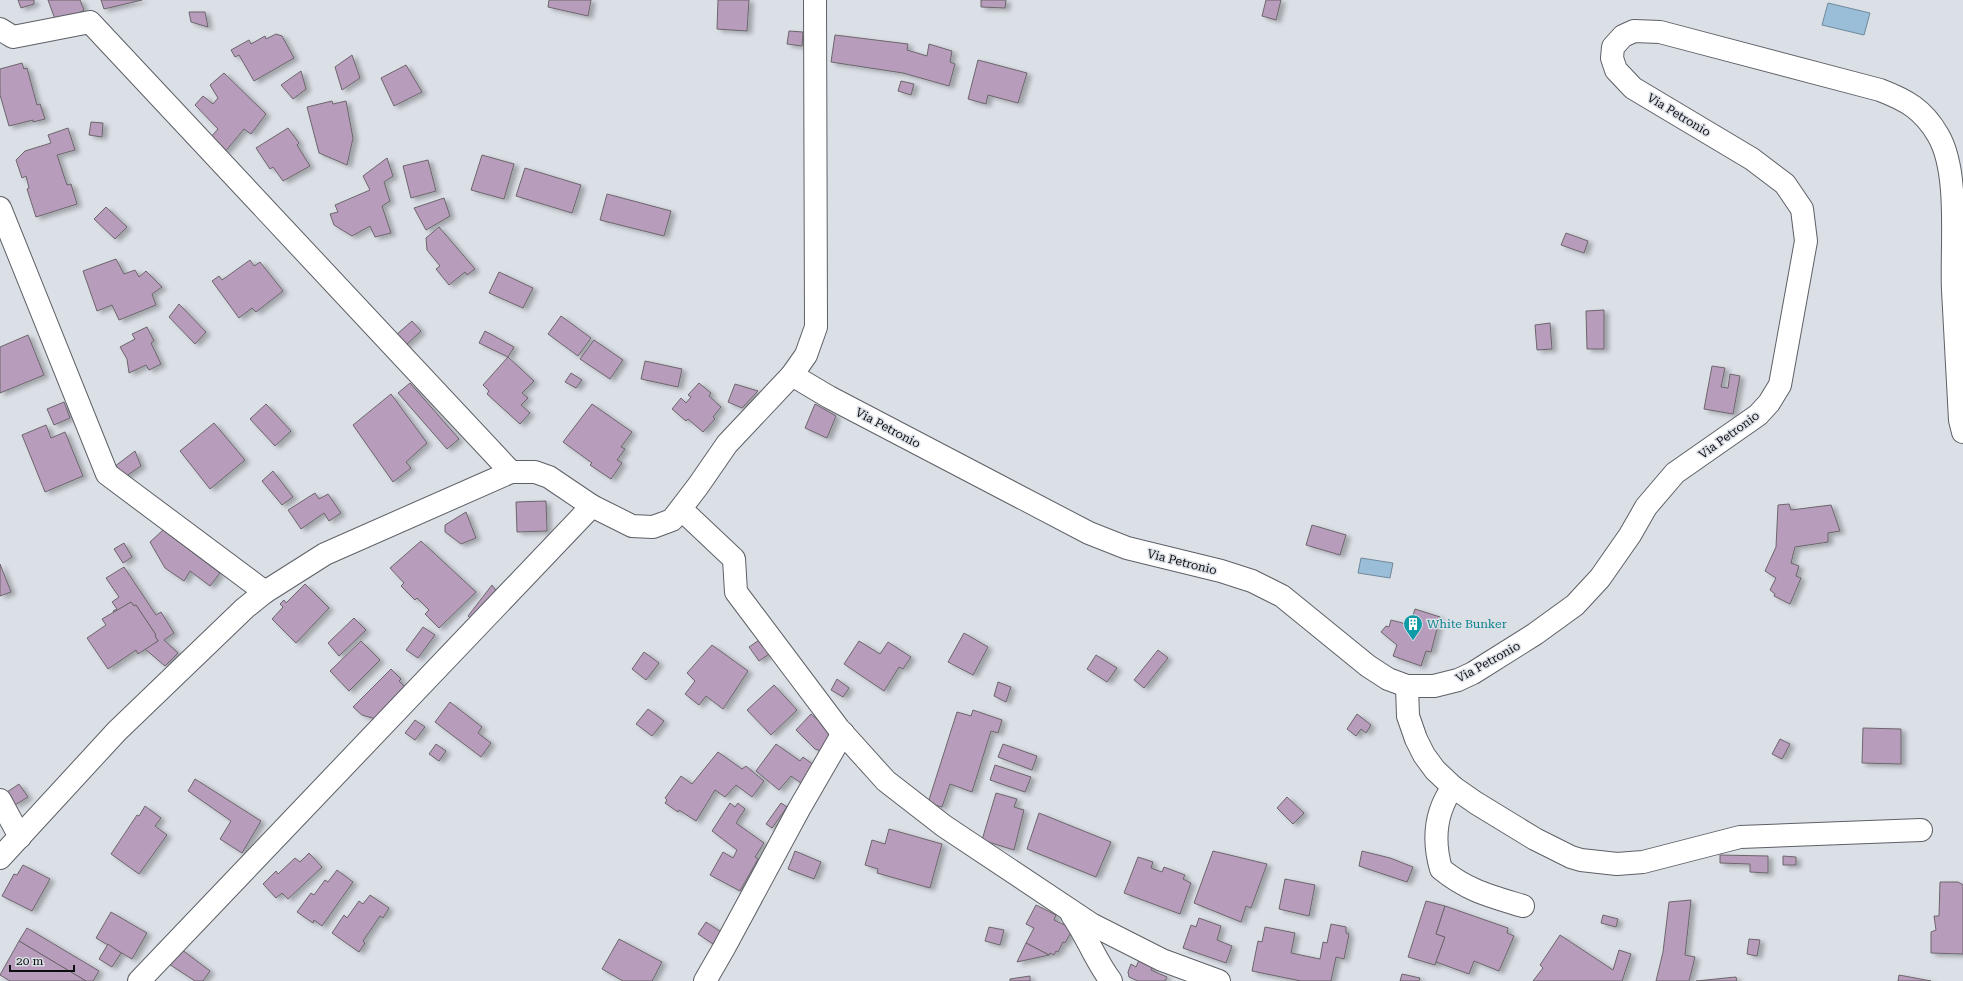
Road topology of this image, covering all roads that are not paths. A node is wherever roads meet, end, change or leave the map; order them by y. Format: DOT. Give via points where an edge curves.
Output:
graph roads {
  1 [pos="815,0"];
  2 [pos="0,29"];
  3 [pos="0,208"];
  4 [pos="792,375"];
  5 [pos="1963,432"];
  6 [pos="511,472"];
  7 [pos="592,506"];
  8 [pos="681,509"];
  9 [pos="265,592"];
  10 [pos="1407,686"];
  11 [pos="843,733"];
  12 [pos="1453,787"];
  13 [pos="0,800"];
  14 [pos="1921,830"];
  15 [pos="20,837"];
  16 [pos="0,858"];
  17 [pos="1523,906"];
  18 [pos="1068,910"];
  19 [pos="139,981"];
  20 [pos="704,981"];
  21 [pos="1111,981"];
  22 [pos="1219,981"];
  1 -- 4 [label="street" via="816,327 806,355"];
  2 -- 6 [label="street" via="14,37 90,22"];
  3 -- 9 [label="street" via="107,474"];
  4 -- 8 [label="street" via="727,444"];
  4 -- 10 [label="street, Via Petronio" via="829,397 1089,533 1127,548 1252,581 1282,596 1368,666 1388,679"];
  5 -- 10 [label="street, Via Petronio" via="1960,420 1953,289 1951,174 1938,135 1924,115 1906,100 1880,90 1660,32 1634,31 1623,36 1613,47 1612,58 1616,70 1633,88 1752,159 1785,184 1802,209 1806,241 1780,385 1758,415 1675,473 1665,483 1600,578 1575,605 1536,634 1458,680 1434,686"];
  6 -- 7 [label="street" via="535,472 550,477"];
  6 -- 9 [label="street" via="325,554"];
  7 -- 8 [label="street" via="632,526 653,527 672,520"];
  7 -- 19 [label="street"];
  8 -- 11 [label="street" via="734,559 736,592"];
  9 -- 15 [label="street" via="245,608 117,731"];
  10 -- 12 [label="street" via="1408,716 1416,739 1435,770"];
  11 -- 18 [label="street" via="886,781 944,826"];
  11 -- 20 [label="street"];
  12 -- 14 [label="street" via="1549,846 1571,857 1597,862 1643,862 1740,837"];
  12 -- 17 [label="street" via="1447,795 1438,819 1436,840 1441,869 1478,893"];
  13 -- 15 [label="street"];
  15 -- 16 [label="street"];
  18 -- 21 [label="street" via="1084,933 1100,967"];
  18 -- 22 [label="street" via="1162,960"];
}
